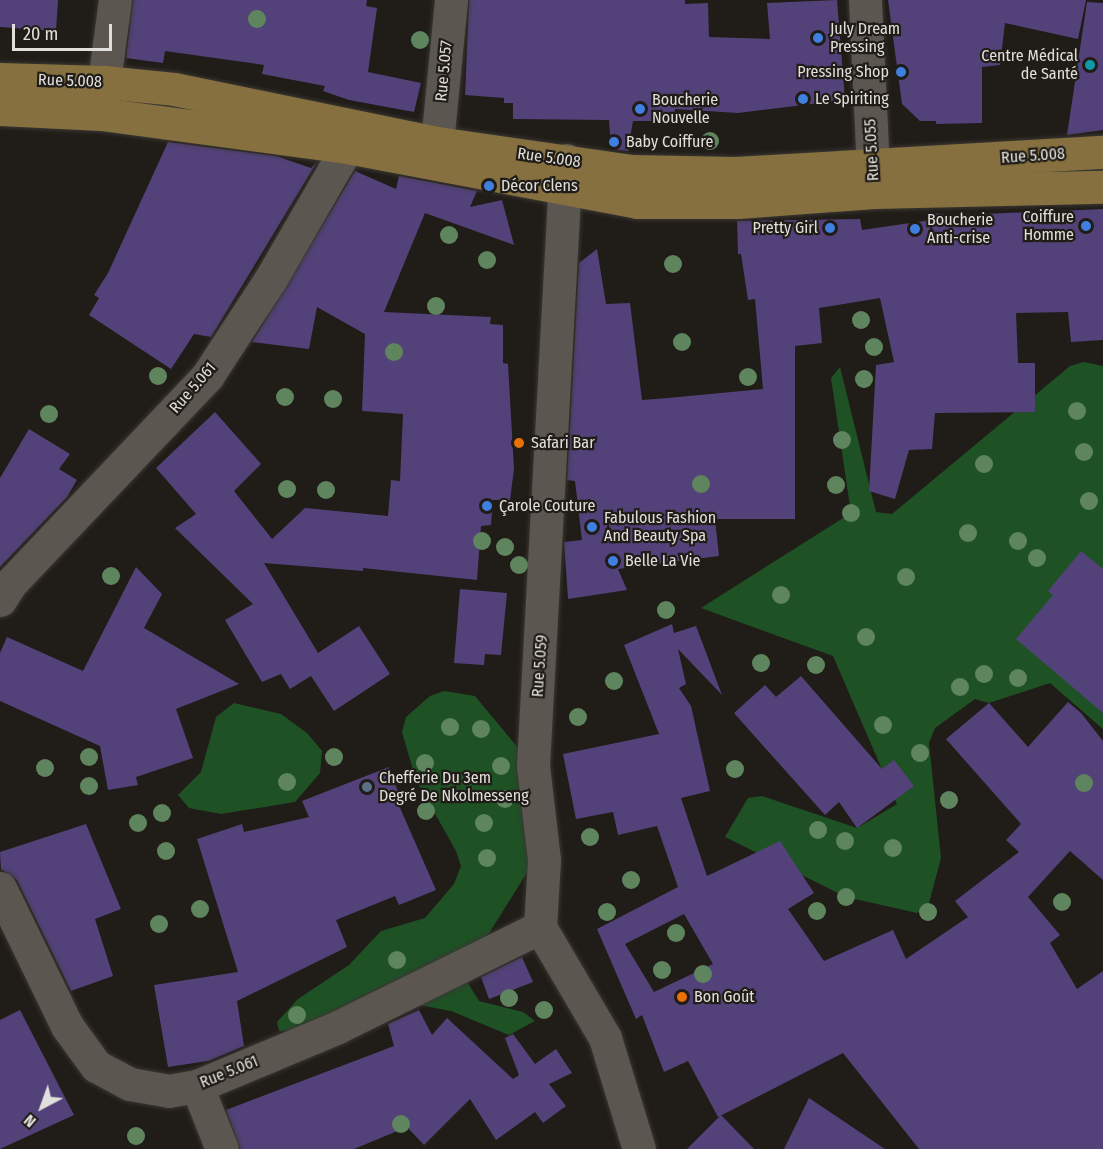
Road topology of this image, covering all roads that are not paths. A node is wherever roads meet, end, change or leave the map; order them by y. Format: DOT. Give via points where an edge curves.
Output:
graph roads {
  1 [pos="115,0"];
  2 [pos="451,0"];
  3 [pos="865,0"];
  4 [pos="0,79"];
  5 [pos="104,82"];
  6 [pos="0,109"];
  7 [pos="437,142"];
  8 [pos="347,147"];
  9 [pos="1103,152"];
  10 [pos="565,174"];
  11 [pos="873,180"];
  12 [pos="1103,187"];
  13 [pos="0,600"];
  14 [pos="0,888"];
  15 [pos="540,927"];
  16 [pos="197,1086"];
  17 [pos="222,1149"];
  18 [pos="639,1149"];
  1 -- 5 [label="street"];
  2 -- 7 [label="street, Rue 5.057"];
  3 -- 11 [label="street, Rue 5.055"];
  4 -- 5 [label="main road, Rue 5.008"];
  5 -- 7 [label="main road, Rue 5.008" via="174,89"];
  6 -- 8 [label="main road, Rue 5.008" via="166,121"];
  7 -- 10 [label="main road, Rue 5.008"];
  8 -- 10 [label="main road, Rue 5.008"];
  8 -- 13 [label="street, Rue 5.061" via="270,280 208,375 10,584"];
  9 -- 11 [label="main road, Rue 5.008"];
  10 -- 11 [label="main road, Rue 5.008" via="637,202 738,202"];
  10 -- 15 [label="street, Rue 5.059" via="533,766 544,860"];
  11 -- 12 [label="main road, Rue 5.008"];
  14 -- 16 [label="street, Rue 5.061" via="67,1026 96,1066 130,1084 168,1090"];
  15 -- 16 [label="street, Rue 5.061" via="338,1027"];
  15 -- 18 [label="street" via="605,1038"];
  16 -- 17 [label="street"];
}
